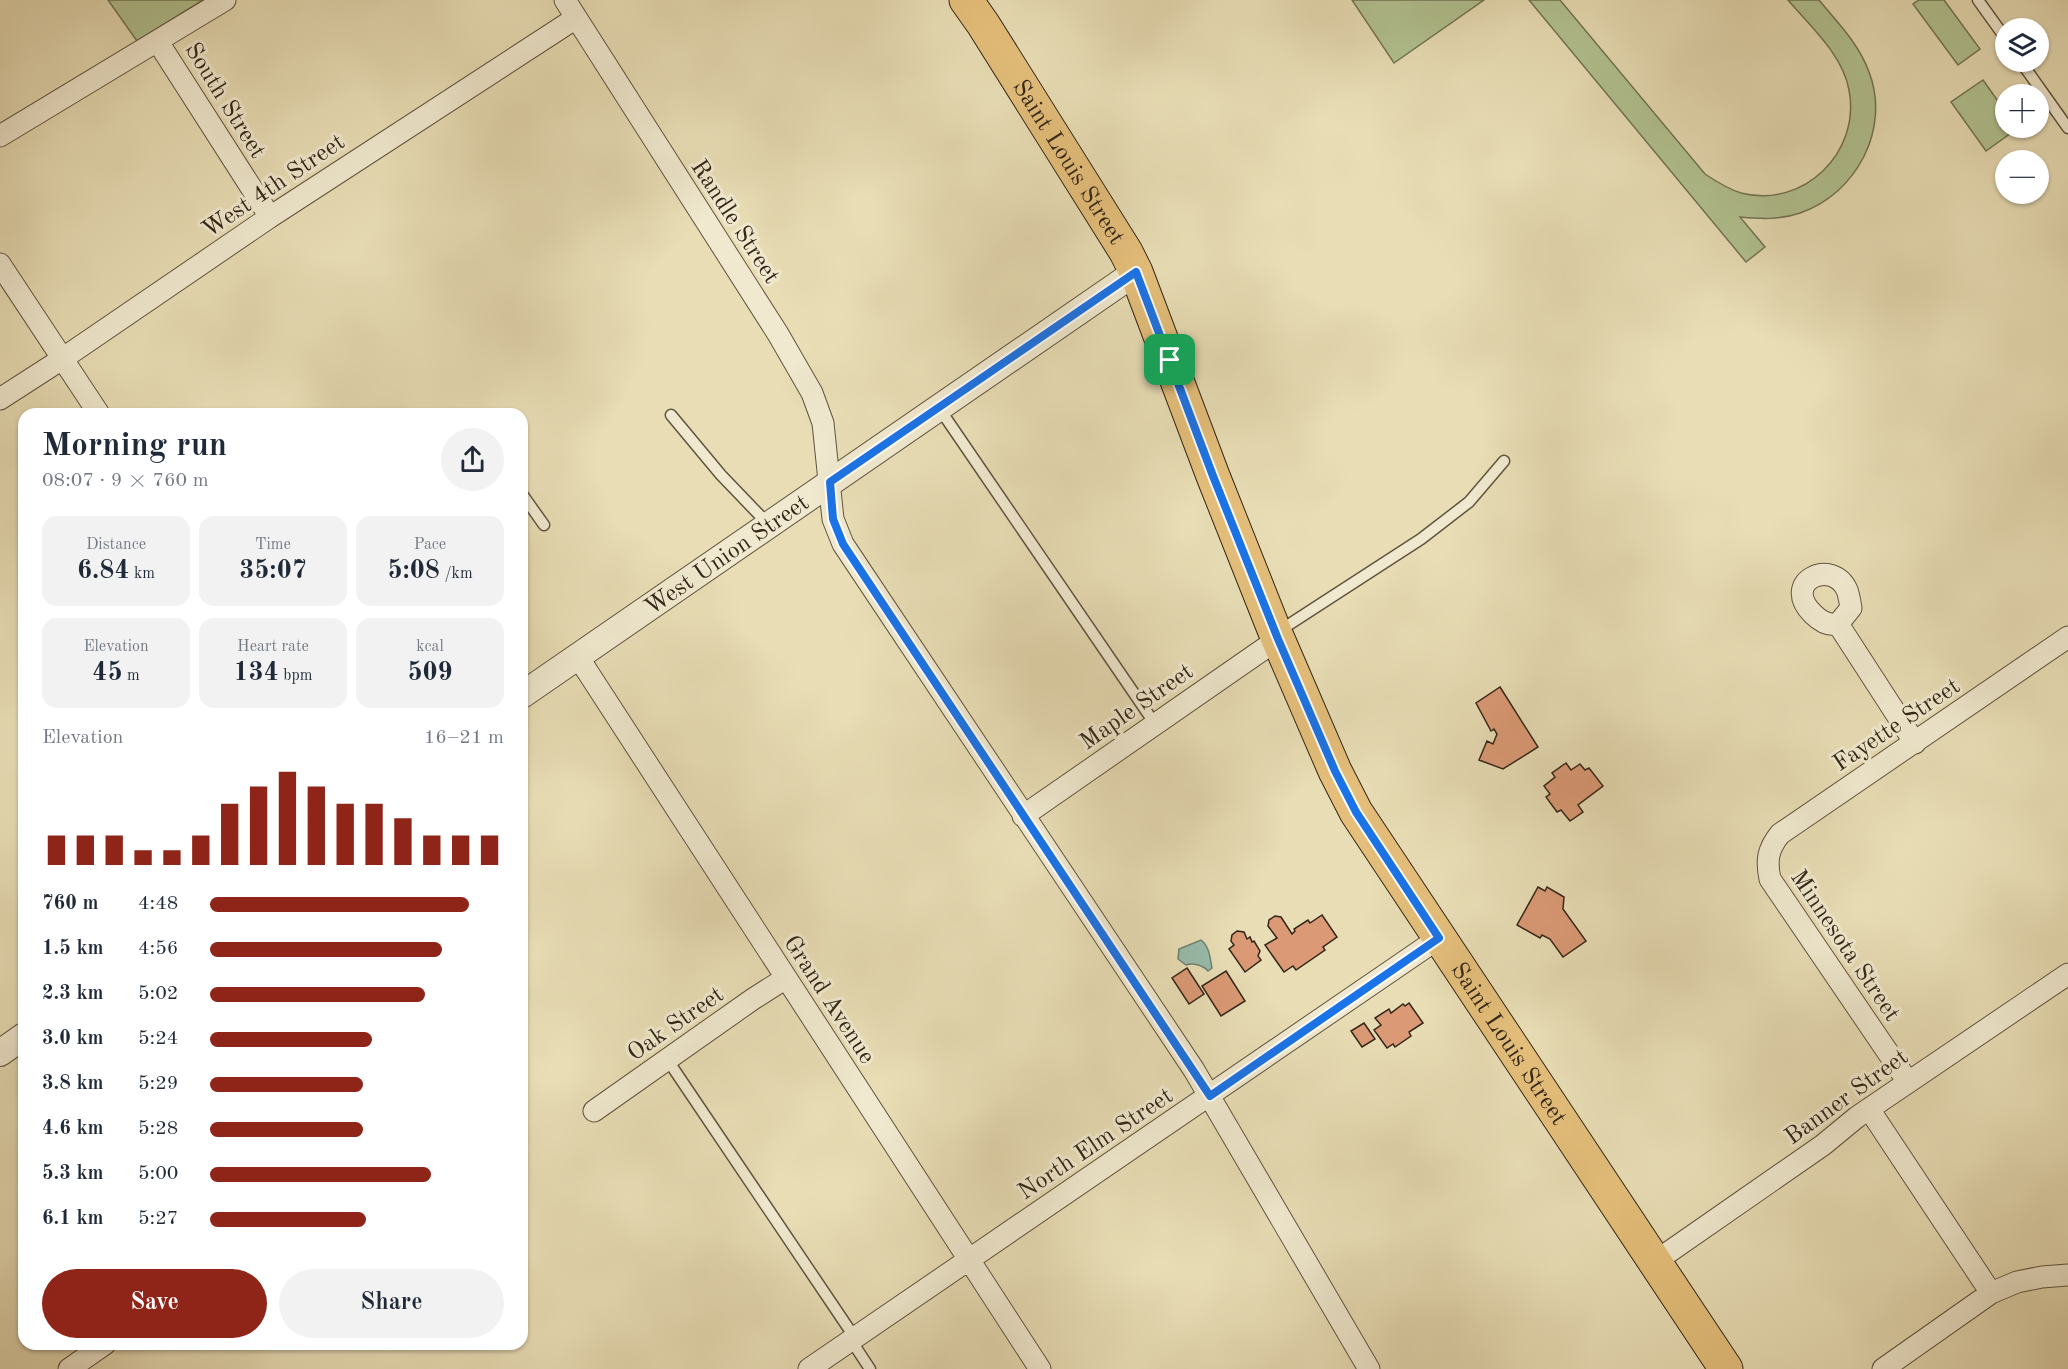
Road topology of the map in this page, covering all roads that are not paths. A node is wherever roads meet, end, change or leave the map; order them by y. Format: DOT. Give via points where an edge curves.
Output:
graph roads {
  1 [pos="225,0"];
  2 [pos="966,0"];
  3 [pos="1978,0"];
  4 [pos="571,9"];
  5 [pos="1995,24"];
  6 [pos="158,42"];
  7 [pos="2028,72"];
  8 [pos="2068,128"];
  9 [pos="0,136"];
  10 [pos="270,217"];
  11 [pos="0,264"];
  12 [pos="1136,272"];
  13 [pos="62,359"];
  14 [pos="0,399"];
  15 [pos="95,408"];
  16 [pos="939,408"];
  17 [pos="671,415"];
  18 [pos="1504,460"];
  19 [pos="830,482"];
  20 [pos="528,502"];
  21 [pos="544,525"];
  22 [pos="769,525"];
  23 [pos="1838,624"];
  24 [pos="1277,635"];
  25 [pos="2068,637"];
  26 [pos="578,657"];
  27 [pos="528,691"];
  28 [pos="1155,724"];
  29 [pos="1915,743"];
  30 [pos="1023,816"];
  31 [pos="1767,864"];
  32 [pos="1439,938"];
  33 [pos="2068,974"];
  34 [pos="786,978"];
  35 [pos="18,1040"];
  36 [pos="0,1053"];
  37 [pos="667,1059"];
  38 [pos="1908,1082"];
  39 [pos="1210,1096"];
  40 [pos="1869,1109"];
  41 [pos="594,1111"];
  42 [pos="969,1260"];
  43 [pos="1656,1261"];
  44 [pos="2068,1275"];
  45 [pos="1991,1293"];
  46 [pos="853,1339"];
  47 [pos="96,1350"];
  48 [pos="69,1369"];
  49 [pos="809,1369"];
  50 [pos="870,1369"];
  51 [pos="1040,1369"];
  52 [pos="1369,1369"];
  53 [pos="1726,1369"];
  54 [pos="1883,1369"];
  1 -- 6 [label="street"];
  2 -- 12 [label="main road, Saint Louis Street"];
  3 -- 5 [label="lane"];
  4 -- 10 [label="street, West 4th Street"];
  4 -- 19 [label="street, Randle Street" via="812,393 823,423"];
  6 -- 9 [label="street"];
  6 -- 10 [label="street, South Street"];
  7 -- 8 [label="lane"];
  10 -- 13 [label="street, West 4th Street"];
  11 -- 13 [label="street"];
  12 -- 16 [label="street, West Union Street"];
  12 -- 24 [label="main road, Saint Louis Street"];
  13 -- 14 [label="street, West 4th Street"];
  13 -- 15 [label="street"];
  16 -- 19 [label="street, West Union Street"];
  16 -- 28 [label="lane"];
  17 -- 22 [label="lane"];
  18 -- 24 [label="lane" via="1468,502 1421,539"];
  19 -- 22 [label="street, West Union Street"];
  19 -- 30 [label="street, Randle Street" via="833,519 843,544"];
  20 -- 21 [label="lane"];
  22 -- 26 [label="street, West Union Street"];
  23 -- 29 [label="street"];
  24 -- 28 [label="street, Maple Street"];
  24 -- 32 [label="main road, Saint Louis Street" via="1356,812"];
  25 -- 29 [label="street, Fayette Street"];
  26 -- 27 [label="street, West Union Street"];
  26 -- 34 [label="street, Grand Avenue"];
  28 -- 30 [label="street, Maple Street"];
  29 -- 31 [label="street, Fayette Street" via="1780,834 1771,846"];
  30 -- 39 [label="street, Randle Street"];
  31 -- 38 [label="street, Minnesota Street" via="1770,879"];
  32 -- 39 [label="street, North Elm Street"];
  32 -- 43 [label="main road, Saint Louis Street"];
  33 -- 38 [label="street, Banner Street"];
  34 -- 37 [label="street, Oak Street"];
  34 -- 42 [label="street, Grand Avenue"];
  35 -- 36 [label="street"];
  37 -- 41 [label="street, Oak Street"];
  37 -- 46 [label="lane"];
  38 -- 40 [label="street, Banner Street"];
  39 -- 42 [label="street, North Elm Street"];
  39 -- 52 [label="street, Randle Street"];
  40 -- 43 [label="street, Banner Street"];
  40 -- 45 [label="street"];
  42 -- 46 [label="street, North Elm Street"];
  42 -- 51 [label="street, Grand Avenue"];
  43 -- 53 [label="main road, Saint Louis Street"];
  44 -- 45 [label="street" via="2017,1282"];
  45 -- 54 [label="street"];
  46 -- 49 [label="street, North Elm Street"];
  46 -- 50 [label="lane"];
  47 -- 48 [label="street"];
}
